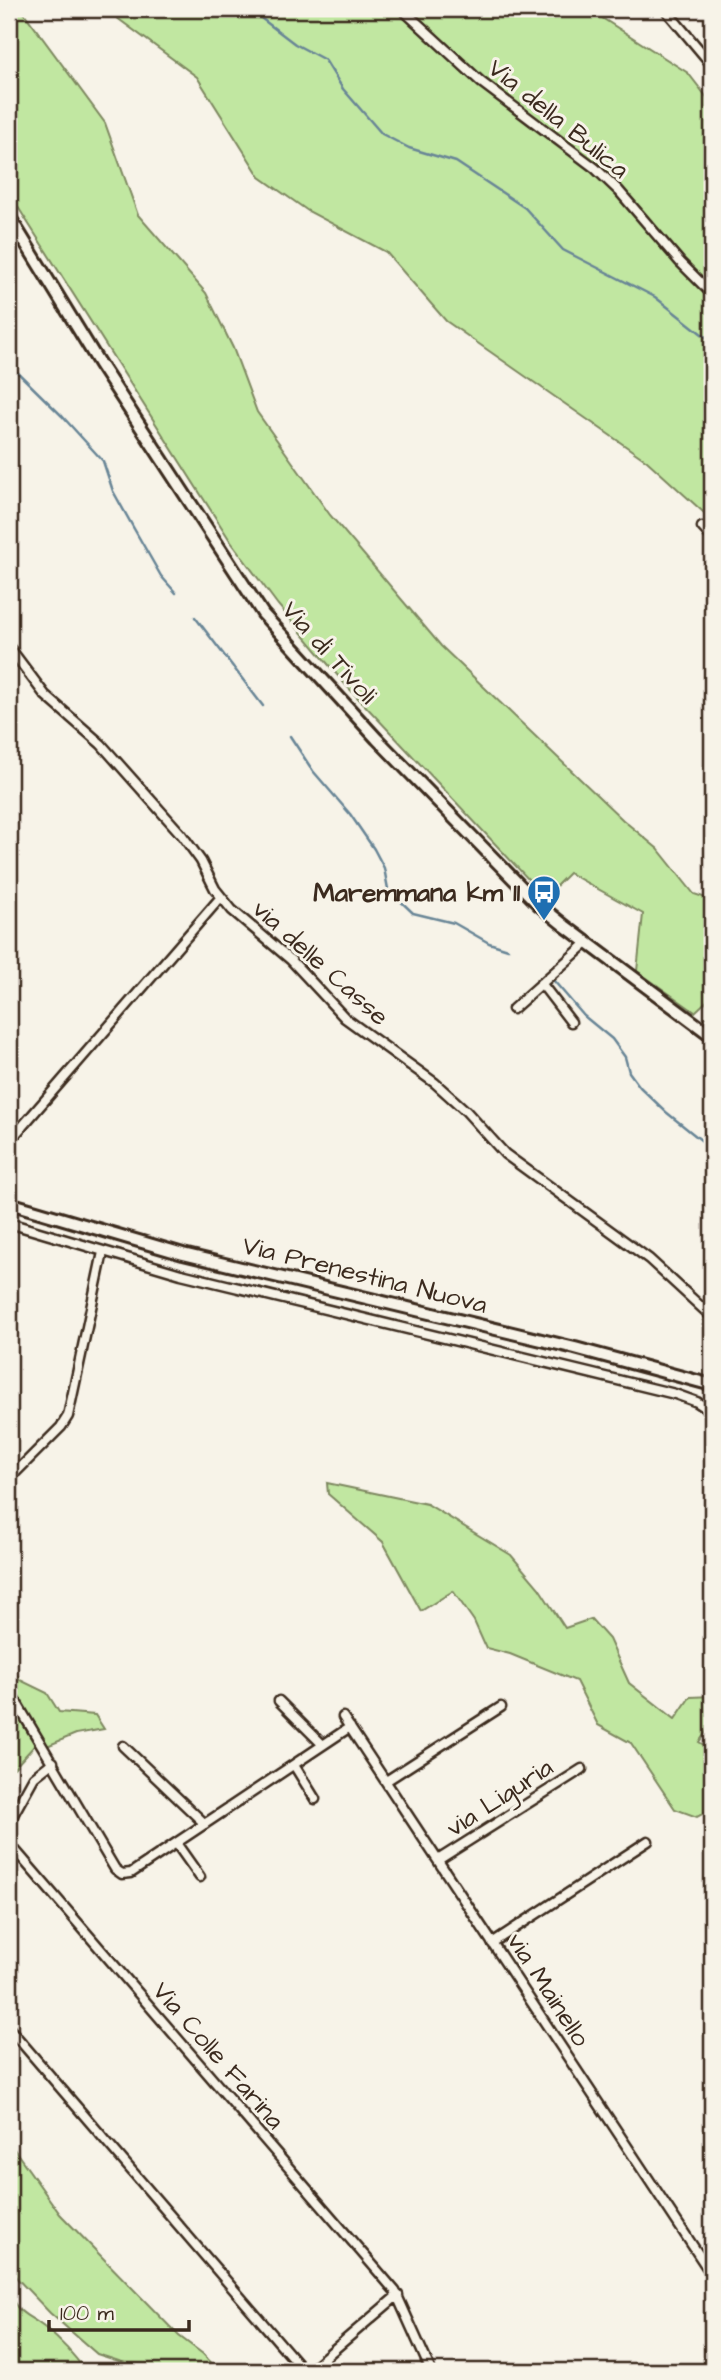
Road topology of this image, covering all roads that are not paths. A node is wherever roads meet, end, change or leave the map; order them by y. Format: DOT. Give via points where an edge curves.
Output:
graph roads {
  1 [pos="402,9"];
  2 [pos="665,9"];
  3 [pos="712,65"];
  4 [pos="9,216"];
  5 [pos="712,295"];
  6 [pos="702,527"];
  7 [pos="712,538"];
  8 [pos="9,647"];
  9 [pos="221,897"];
  10 [pos="587,943"];
  11 [pos="541,983"];
  12 [pos="513,1009"];
  13 [pos="571,1022"];
  14 [pos="712,1036"];
  15 [pos="9,1129"];
  16 [pos="9,1203"];
  17 [pos="9,1223"];
  18 [pos="103,1252"];
  19 [pos="712,1317"];
  20 [pos="712,1385"];
  21 [pos="712,1412"];
  22 [pos="9,1479"];
  23 [pos="9,1690"];
  24 [pos="279,1701"];
  25 [pos="502,1707"];
  26 [pos="343,1717"];
  27 [pos="350,1727"];
  28 [pos="323,1745"];
  29 [pos="123,1746"];
  30 [pos="53,1762"];
  31 [pos="293,1765"];
  32 [pos="582,1769"];
  33 [pos="386,1781"];
  34 [pos="315,1799"];
  35 [pos="9,1822"];
  36 [pos="205,1824"];
  37 [pos="648,1841"];
  38 [pos="9,1843"];
  39 [pos="176,1843"];
  40 [pos="438,1860"];
  41 [pos="200,1877"];
  42 [pos="492,1943"];
  43 [pos="9,2028"];
  44 [pos="712,2275"];
  45 [pos="398,2295"];
  46 [pos="431,2371"];
  1 -- 5 [label="street, Via della Bulica" via="481,82 595,168"];
  2 -- 3 [label="street"];
  4 -- 10 [label="main road, Via di Tivoli" via="263,614 522,887"];
  6 -- 7 [label="street"];
  8 -- 9 [label="street, via delle Casse" via="46,695 101,744 182,835"];
  9 -- 15 [label="street" via="14,1136"];
  9 -- 19 [label="street, via delle Casse" via="291,960 348,1021 435,1083 505,1154 649,1259"];
  10 -- 11 [label="street"];
  10 -- 14 [label="main road, Via di Tivoli"];
  11 -- 12 [label="street"];
  11 -- 13 [label="street"];
  16 -- 20 [label="main road, Via Prenestina Nuova" via="183,1254"];
  17 -- 18 [label="street"];
  18 -- 21 [label="street" via="675,1394"];
  18 -- 22 [label="street" via="68,1416"];
  23 -- 30 [label="street"];
  24 -- 28 [label="street"];
  25 -- 33 [label="street"];
  26 -- 27 [label="street, via Mainello"];
  27 -- 28 [label="street"];
  27 -- 33 [label="street, via Mainello"];
  28 -- 31 [label="street"];
  29 -- 36 [label="street"];
  30 -- 35 [label="street" via="34,1777"];
  30 -- 39 [label="street" via="114,1869 131,1873"];
  31 -- 34 [label="street"];
  31 -- 36 [label="street"];
  32 -- 40 [label="street, via Liguria"];
  33 -- 40 [label="street, via Mainello"];
  36 -- 39 [label="street"];
  37 -- 42 [label="street"];
  38 -- 45 [label="street, Via Colle Farina"];
  39 -- 41 [label="street"];
  40 -- 42 [label="street, via Mainello"];
  42 -- 44 [label="street, via Mainello"];
  43 -- 45 [label="street" via="303,2370 310,2370"];
  45 -- 46 [label="street, Via Colle Farina"];
}
